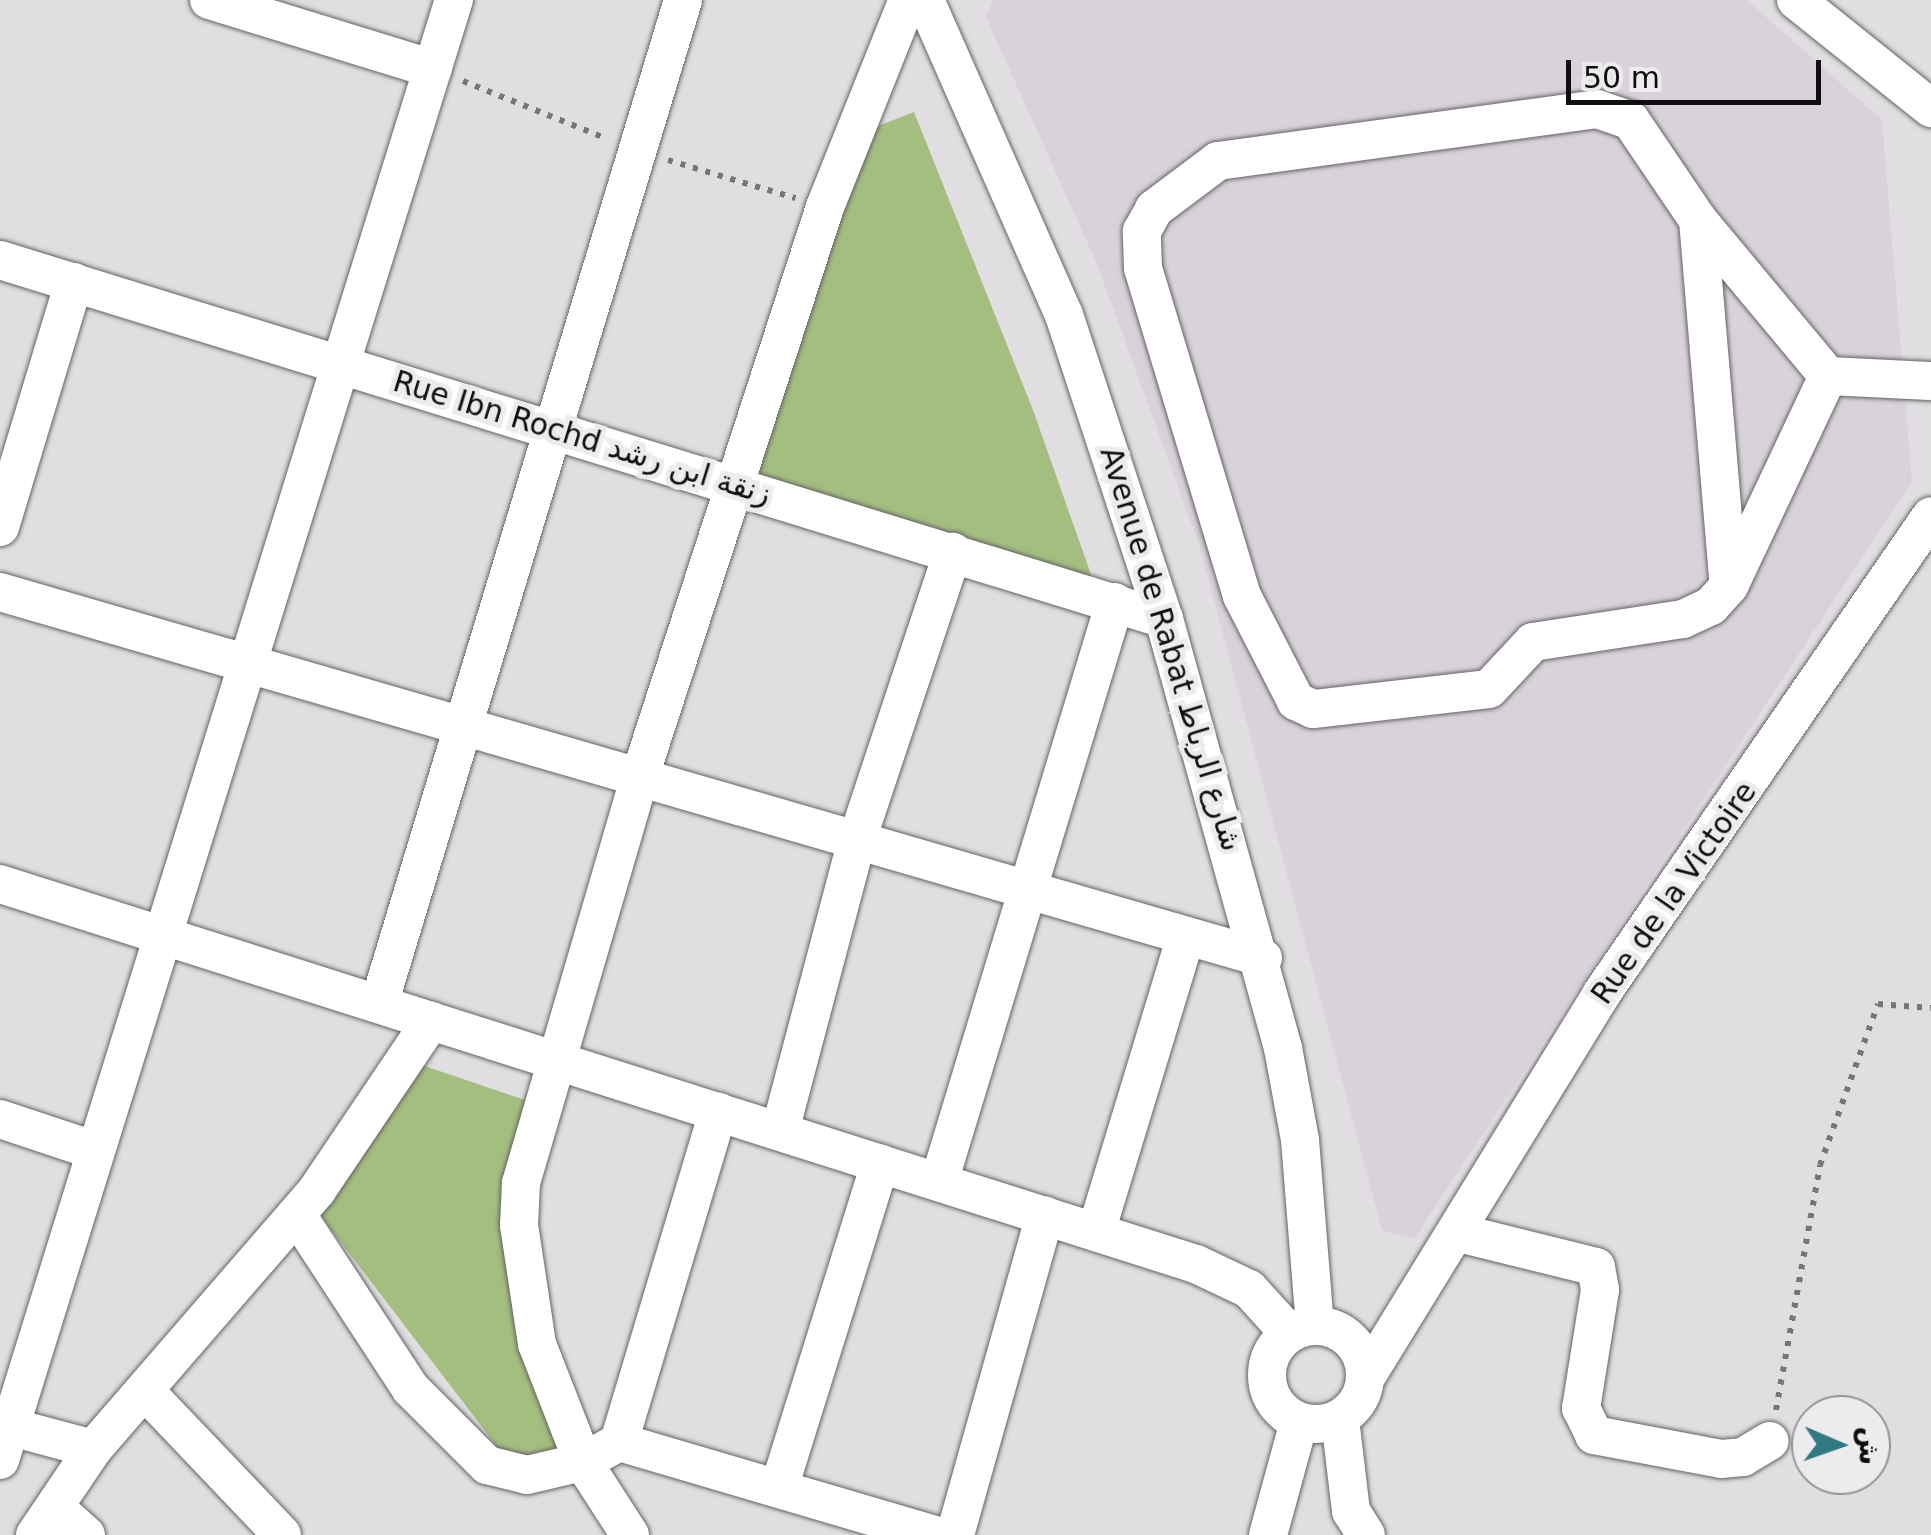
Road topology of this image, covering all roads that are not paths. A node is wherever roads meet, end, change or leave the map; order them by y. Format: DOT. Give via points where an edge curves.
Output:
graph roads {
  1 [pos="210,0"];
  2 [pos="454,0"];
  3 [pos="683,0"];
  4 [pos="908,0"];
  5 [pos="926,0"];
  6 [pos="1796,0"];
  7 [pos="433,69"];
  8 [pos="1931,108"];
  9 [pos="1698,220"];
  10 [pos="0,260"];
  11 [pos="74,282"];
  12 [pos="340,364"];
  13 [pos="1828,376"];
  14 [pos="1931,380"];
  15 [pos="556,430"];
  16 [pos="739,486"];
  17 [pos="1931,516"];
  18 [pos="0,527"];
  19 [pos="953,552"];
  20 [pos="1729,586"];
  21 [pos="0,592"];
  22 [pos="1115,602"];
  23 [pos="1164,619"];
  24 [pos="247,664"];
  25 [pos="461,727"];
  26 [pos="639,779"];
  27 [pos="856,843"];
  28 [pos="0,884"];
  29 [pos="1024,892"];
  30 [pos="164,936"];
  31 [pos="1185,939"];
  32 [pos="1263,958"];
  33 [pos="379,1004"];
  34 [pos="431,1021"];
  35 [pos="552,1059"];
  36 [pos="718,1112"];
  37 [pos="0,1119"];
  38 [pos="780,1131"];
  39 [pos="96,1151"];
  40 [pos="880,1163"];
  41 [pos="939,1182"];
  42 [pos="297,1214"];
  43 [pos="1046,1216"];
  44 [pos="1096,1232"];
  45 [pos="1459,1233"];
  46 [pos="1428,1277"];
  47 [pos="1316,1331"];
  48 [pos="1366,1377"];
  49 [pos="146,1392"];
  50 [pos="1340,1419"];
  51 [pos="1299,1422"];
  52 [pos="3,1437"];
  53 [pos="1770,1441"];
  54 [pos="619,1442"];
  55 [pos="93,1448"];
  56 [pos="583,1462"];
  57 [pos="779,1488"];
  58 [pos="46,1522"];
  59 [pos="86,1535"];
  60 [pos="282,1535"];
  61 [pos="630,1535"];
  62 [pos="936,1535"];
  63 [pos="955,1535"];
  64 [pos="1268,1535"];
  65 [pos="1366,1535"];
  1 -- 7 [label="street"];
  2 -- 7 [label="street"];
  3 -- 15 [label="street"];
  4 -- 16 [label="street" via="825,207"];
  5 -- 23 [label="street, Avenue de Rabat شارع الرباط" via="1064,314"];
  6 -- 8 [label="street"];
  7 -- 12 [label="street"];
  9 -- 13 [label="street"];
  9 -- 20 [label="street"];
  9 -- 20 [label="street" via="1631,121 1597,109 1218,160 1154,209 1142,231 1143,268 1236,578 1296,701 1327,709 1489,690 1533,642 1683,619"];
  10 -- 11 [label="street, Rue Ibn Rochd زنقة ابن رشد"];
  11 -- 12 [label="street, Rue Ibn Rochd زنقة ابن رشد"];
  11 -- 18 [label="street"];
  12 -- 15 [label="street, Rue Ibn Rochd زنقة ابن رشد"];
  12 -- 24 [label="street"];
  13 -- 14 [label="street"];
  13 -- 20 [label="street"];
  15 -- 16 [label="street, Rue Ibn Rochd زنقة ابن رشد"];
  15 -- 25 [label="street"];
  16 -- 19 [label="street, Rue Ibn Rochd زنقة ابن رشد"];
  16 -- 26 [label="street"];
  17 -- 45 [label="street, Rue de la Victoire" via="1602,993"];
  19 -- 22 [label="street, Rue Ibn Rochd زنقة ابن رشد"];
  19 -- 27 [label="street"];
  21 -- 24 [label="street"];
  22 -- 23 [label="street, Rue Ibn Rochd زنقة ابن رشد"];
  22 -- 29 [label="street"];
  23 -- 32 [label="street, Avenue de Rabat شارع الرباط"];
  24 -- 25 [label="street"];
  24 -- 30 [label="street"];
  25 -- 26 [label="street"];
  25 -- 33 [label="street"];
  26 -- 27 [label="street"];
  26 -- 35 [label="street"];
  27 -- 29 [label="street"];
  27 -- 38 [label="street"];
  28 -- 30 [label="street"];
  29 -- 31 [label="street"];
  29 -- 41 [label="street"];
  30 -- 33 [label="street"];
  30 -- 39 [label="street"];
  31 -- 32 [label="street"];
  31 -- 44 [label="street"];
  32 -- 47 [label="street, Avenue de Rabat شارع الرباط" via="1300,1140"];
  33 -- 34 [label="street"];
  34 -- 35 [label="street"];
  34 -- 42 [label="street"];
  35 -- 36 [label="street"];
  35 -- 56 [label="street" via="521,1183 519,1224 538,1344"];
  36 -- 38 [label="street"];
  36 -- 54 [label="street"];
  37 -- 39 [label="street"];
  38 -- 40 [label="street"];
  39 -- 52 [label="street"];
  40 -- 41 [label="street"];
  40 -- 57 [label="street"];
  41 -- 43 [label="street"];
  42 -- 49 [label="street"];
  42 -- 56 [label="street" via="410,1388 470,1454 527,1475"];
  43 -- 44 [label="street"];
  43 -- 63 [label="street"];
  44 -- 47 [label="street" via="1224,1274"];
  45 -- 46 [label="street, Rue de la Victoire"];
  45 -- 53 [label="street" via="1586,1260 1600,1290 1584,1426 1604,1439 1721,1459 1743,1457"];
  46 -- 47 [label="street"];
  46 -- 48 [label="street, Rue de la Victoire"];
  47 -- 48 [label="street"];
  47 -- 51 [label="street" via="1266,1373 1274,1403"];
  48 -- 50 [label="street"];
  49 -- 55 [label="street"];
  49 -- 60 [label="street"];
  50 -- 51 [label="street"];
  50 -- 65 [label="street" via="1351,1511"];
  51 -- 64 [label="street"];
  52 -- 55 [label="street"];
  54 -- 56 [label="street"];
  54 -- 57 [label="street"];
  55 -- 58 [label="street"];
  56 -- 61 [label="street"];
  57 -- 62 [label="street"];
  58 -- 59 [label="street"];
}
